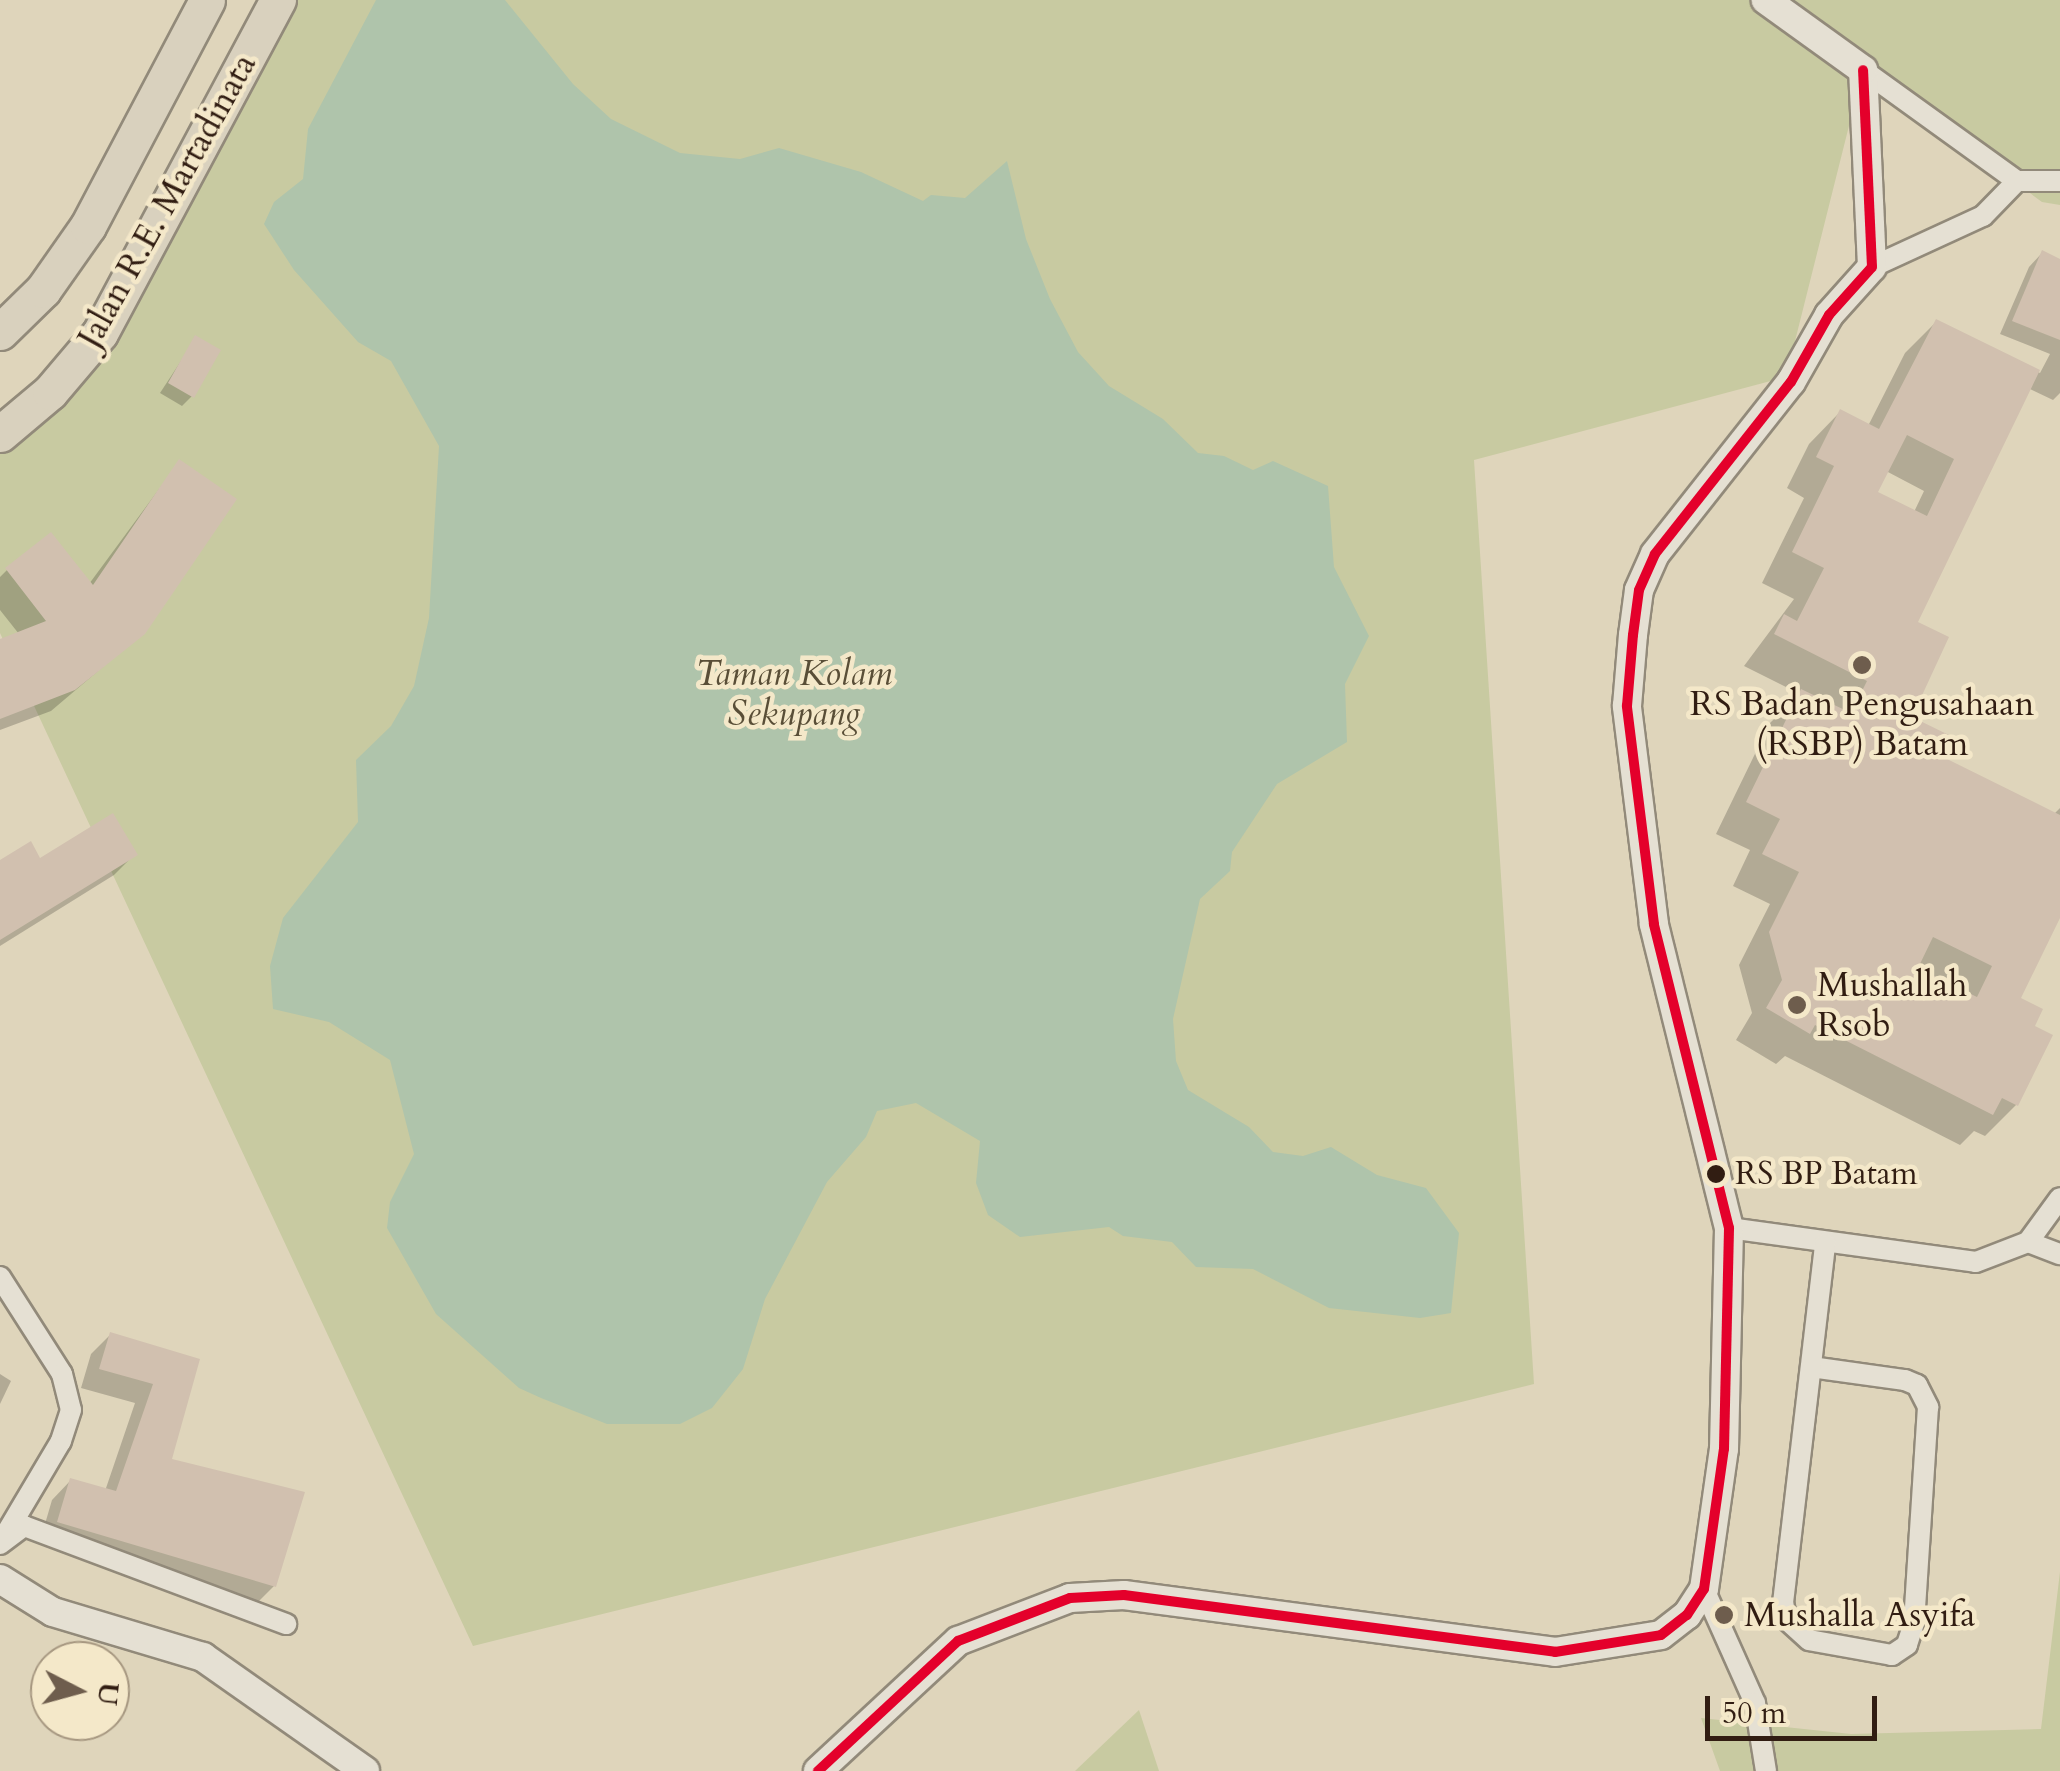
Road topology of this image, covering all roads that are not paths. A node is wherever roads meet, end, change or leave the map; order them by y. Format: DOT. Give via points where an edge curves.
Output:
graph roads {
  1 [pos="207,0"];
  2 [pos="278,0"];
  3 [pos="1766,0"];
  4 [pos="1863,70"];
  5 [pos="2017,181"];
  6 [pos="2060,181"];
  7 [pos="1872,267"];
  8 [pos="0,332"];
  9 [pos="0,434"];
  10 [pos="2060,1198"];
  11 [pos="1729,1228"];
  12 [pos="2028,1242"];
  13 [pos="1825,1243"];
  14 [pos="2060,1254"];
  15 [pos="0,1277"];
  16 [pos="1810,1367"];
  17 [pos="2,1541"];
  18 [pos="0,1579"];
  19 [pos="1704,1589"];
  20 [pos="286,1624"];
  21 [pos="365,1771"];
  22 [pos="818,1771"];
  23 [pos="1766,1771"];
  1 -- 8 [label="highway, Jalan R.E. Martadinata" via="88,226 43,290"];
  2 -- 9 [label="highway, Jalan R.E. Martadinata" via="100,333 50,392"];
  3 -- 4 [label="street"];
  4 -- 5 [label="street"];
  4 -- 7 [label="street"];
  5 -- 6 [label="street"];
  5 -- 7 [label="street" via="1982,216"];
  7 -- 11 [label="street" via="1829,315 1791,382 1655,554 1639,590 1627,706 1654,924"];
  10 -- 12 [label="street"];
  11 -- 13 [label="street"];
  11 -- 19 [label="street" via="1724,1449"];
  12 -- 13 [label="street" via="1976,1262"];
  12 -- 14 [label="street"];
  13 -- 16 [label="street"];
  15 -- 17 [label="street" via="62,1374 71,1410 61,1441"];
  16 -- 16 [label="street" via="1783,1603 1787,1620 1826,1647 1892,1655 1907,1644 1914,1623 1928,1407 1916,1385 1905,1380"];
  17 -- 20 [label="street" via="24,1526"];
  18 -- 21 [label="street" via="53,1612 203,1657"];
  19 -- 22 [label="street" via="1687,1615 1661,1635 1556,1652 1124,1595 1070,1598 958,1641"];
  19 -- 23 [label="street" via="1755,1704"];
}
